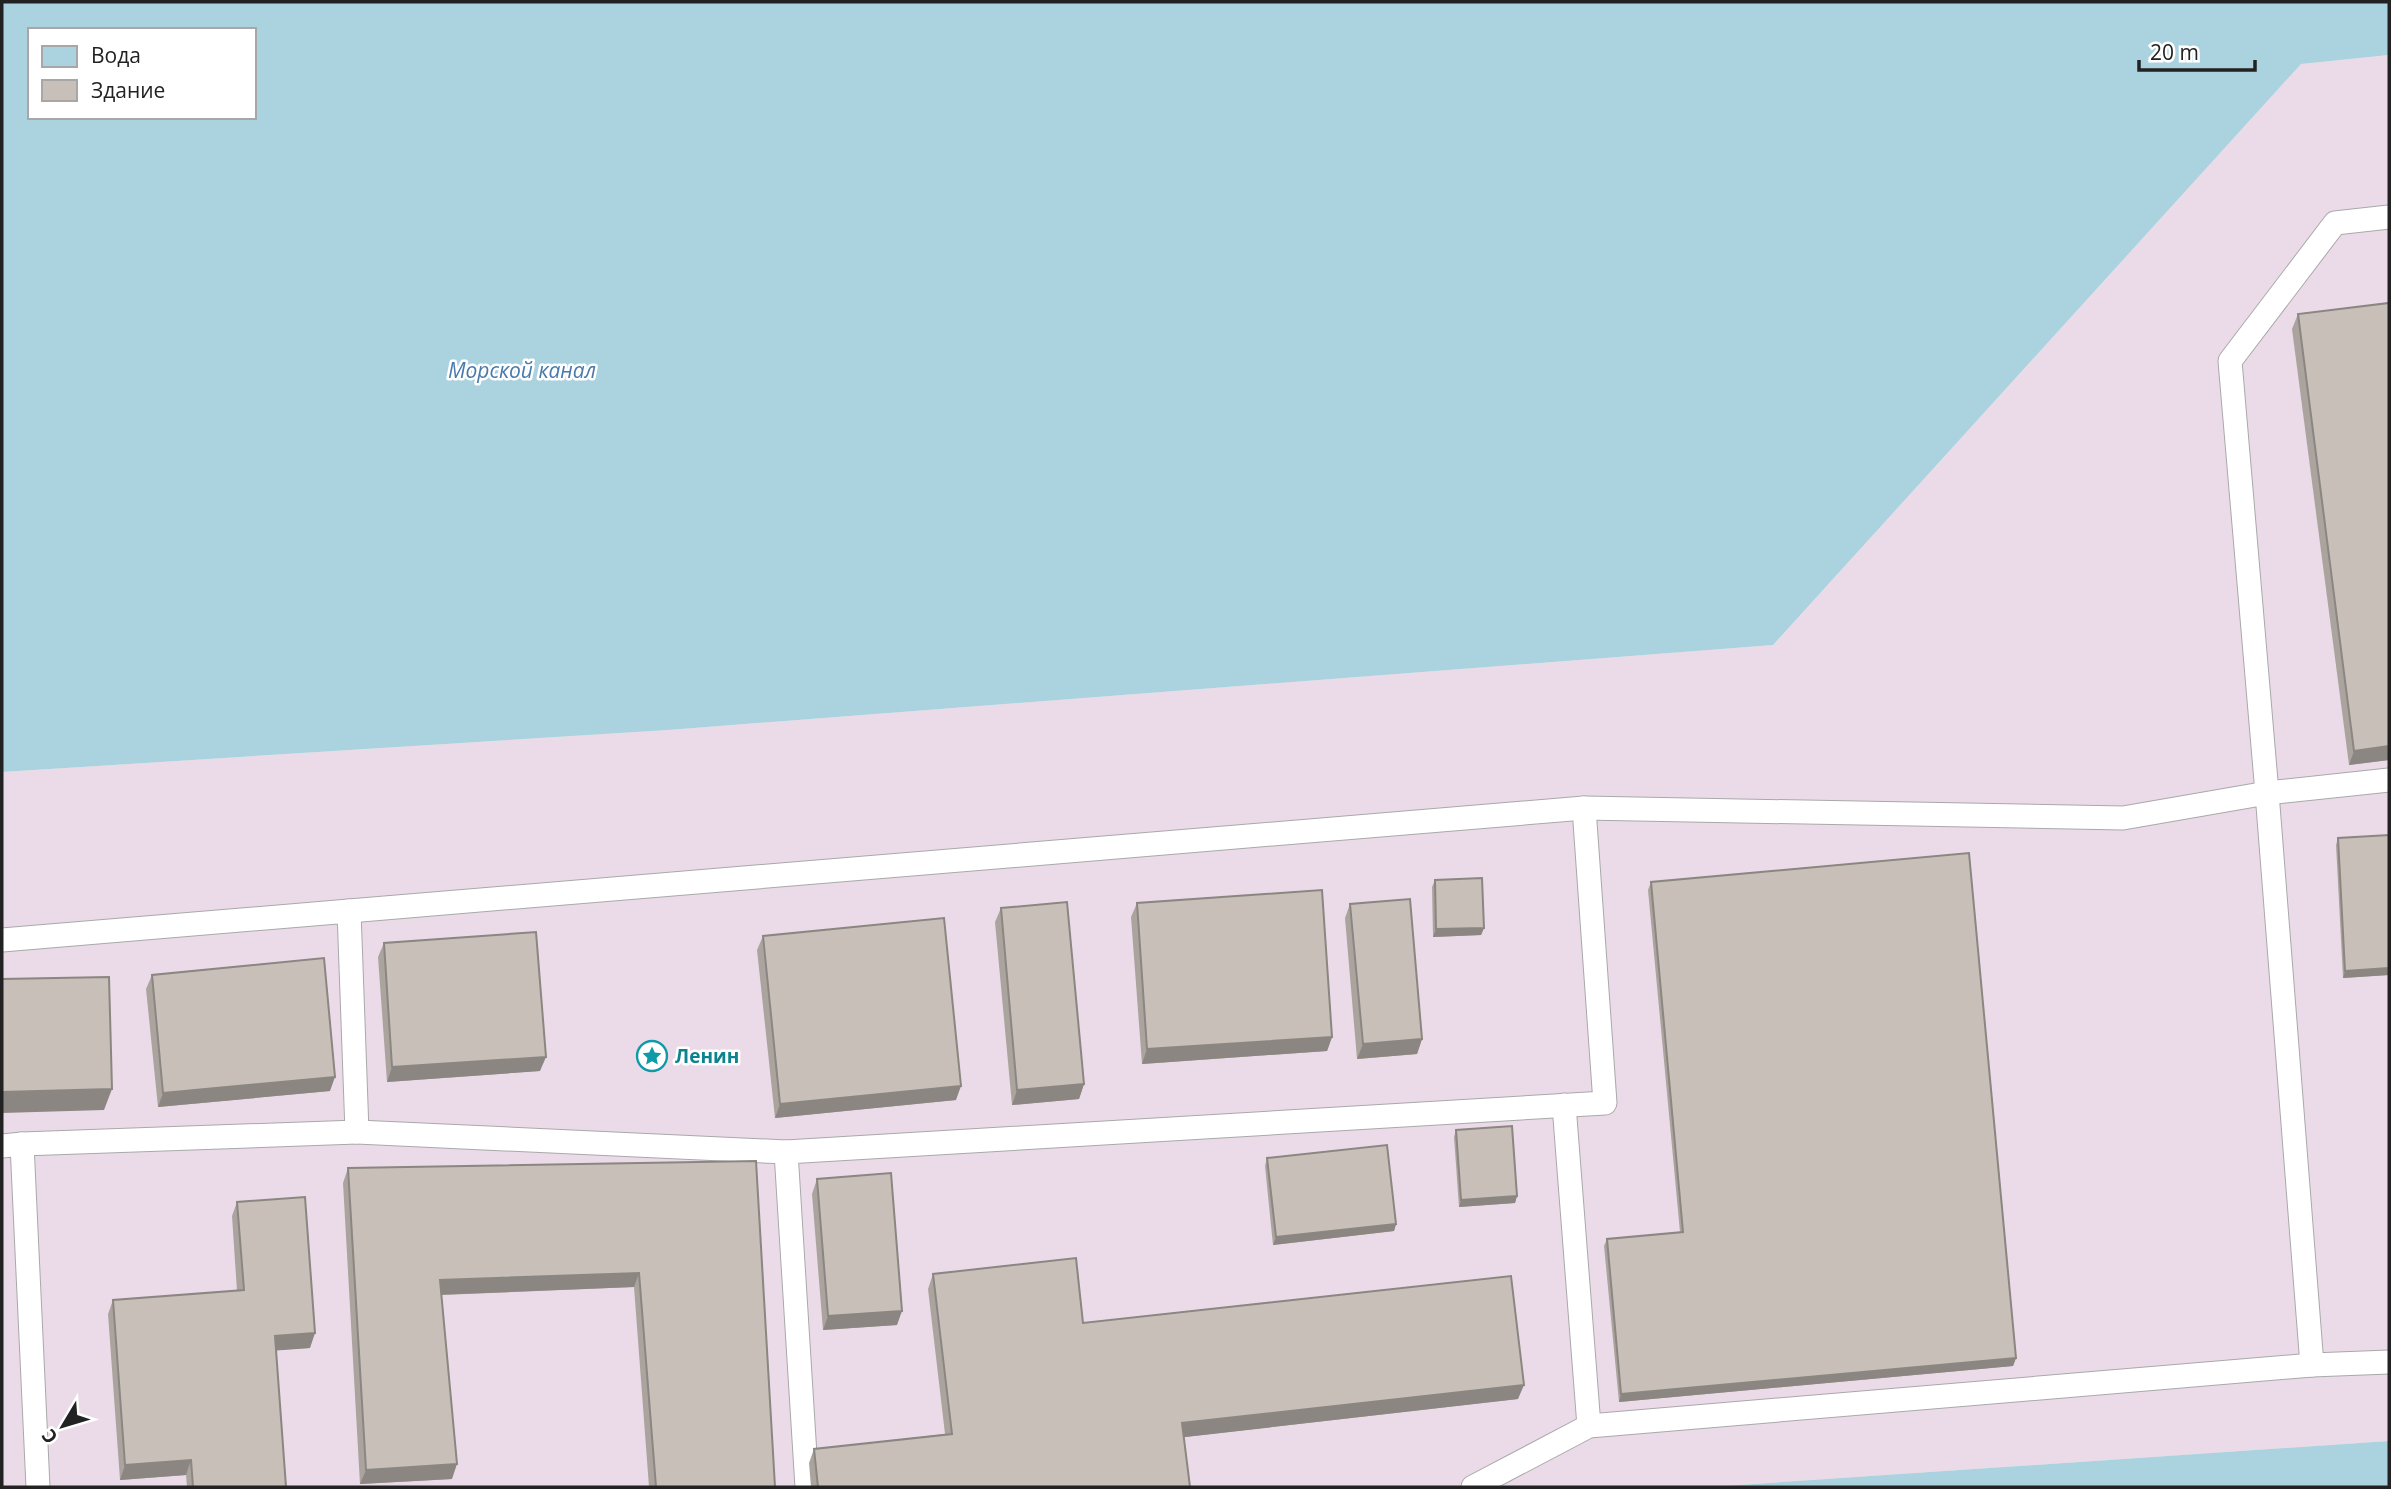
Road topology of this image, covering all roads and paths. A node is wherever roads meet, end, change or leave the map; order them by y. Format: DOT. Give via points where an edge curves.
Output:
graph roads {
  1 [pos="2389,216"];
  2 [pos="2389,780"];
  3 [pos="2267,793"];
  4 [pos="1584,808"];
  5 [pos="349,911"];
  6 [pos="2,940"];
  7 [pos="1564,1105"];
  8 [pos="357,1132"];
  9 [pos="12,1145"];
  10 [pos="786,1152"];
  11 [pos="2389,1362"];
  12 [pos="2312,1365"];
  13 [pos="1589,1426"];
  14 [pos="38,1487"];
  15 [pos="807,1487"];
  16 [pos="1473,1487"];
  1 -- 3 [label="lane" via="2335,223 2230,361"];
  2 -- 3 [label="lane"];
  3 -- 4 [label="lane" via="2123,818"];
  3 -- 12 [label="lane"];
  4 -- 5 [label="lane"];
  4 -- 7 [label="lane" via="1605,1103"];
  5 -- 6 [label="lane"];
  5 -- 8 [label="lane"];
  7 -- 10 [label="lane"];
  7 -- 13 [label="lane"];
  8 -- 9 [label="lane"];
  8 -- 10 [label="lane"];
  9 -- 14 [label="lane"];
  10 -- 15 [label="lane"];
  11 -- 12 [label="lane"];
  12 -- 13 [label="lane"];
  13 -- 16 [label="lane"];
}
